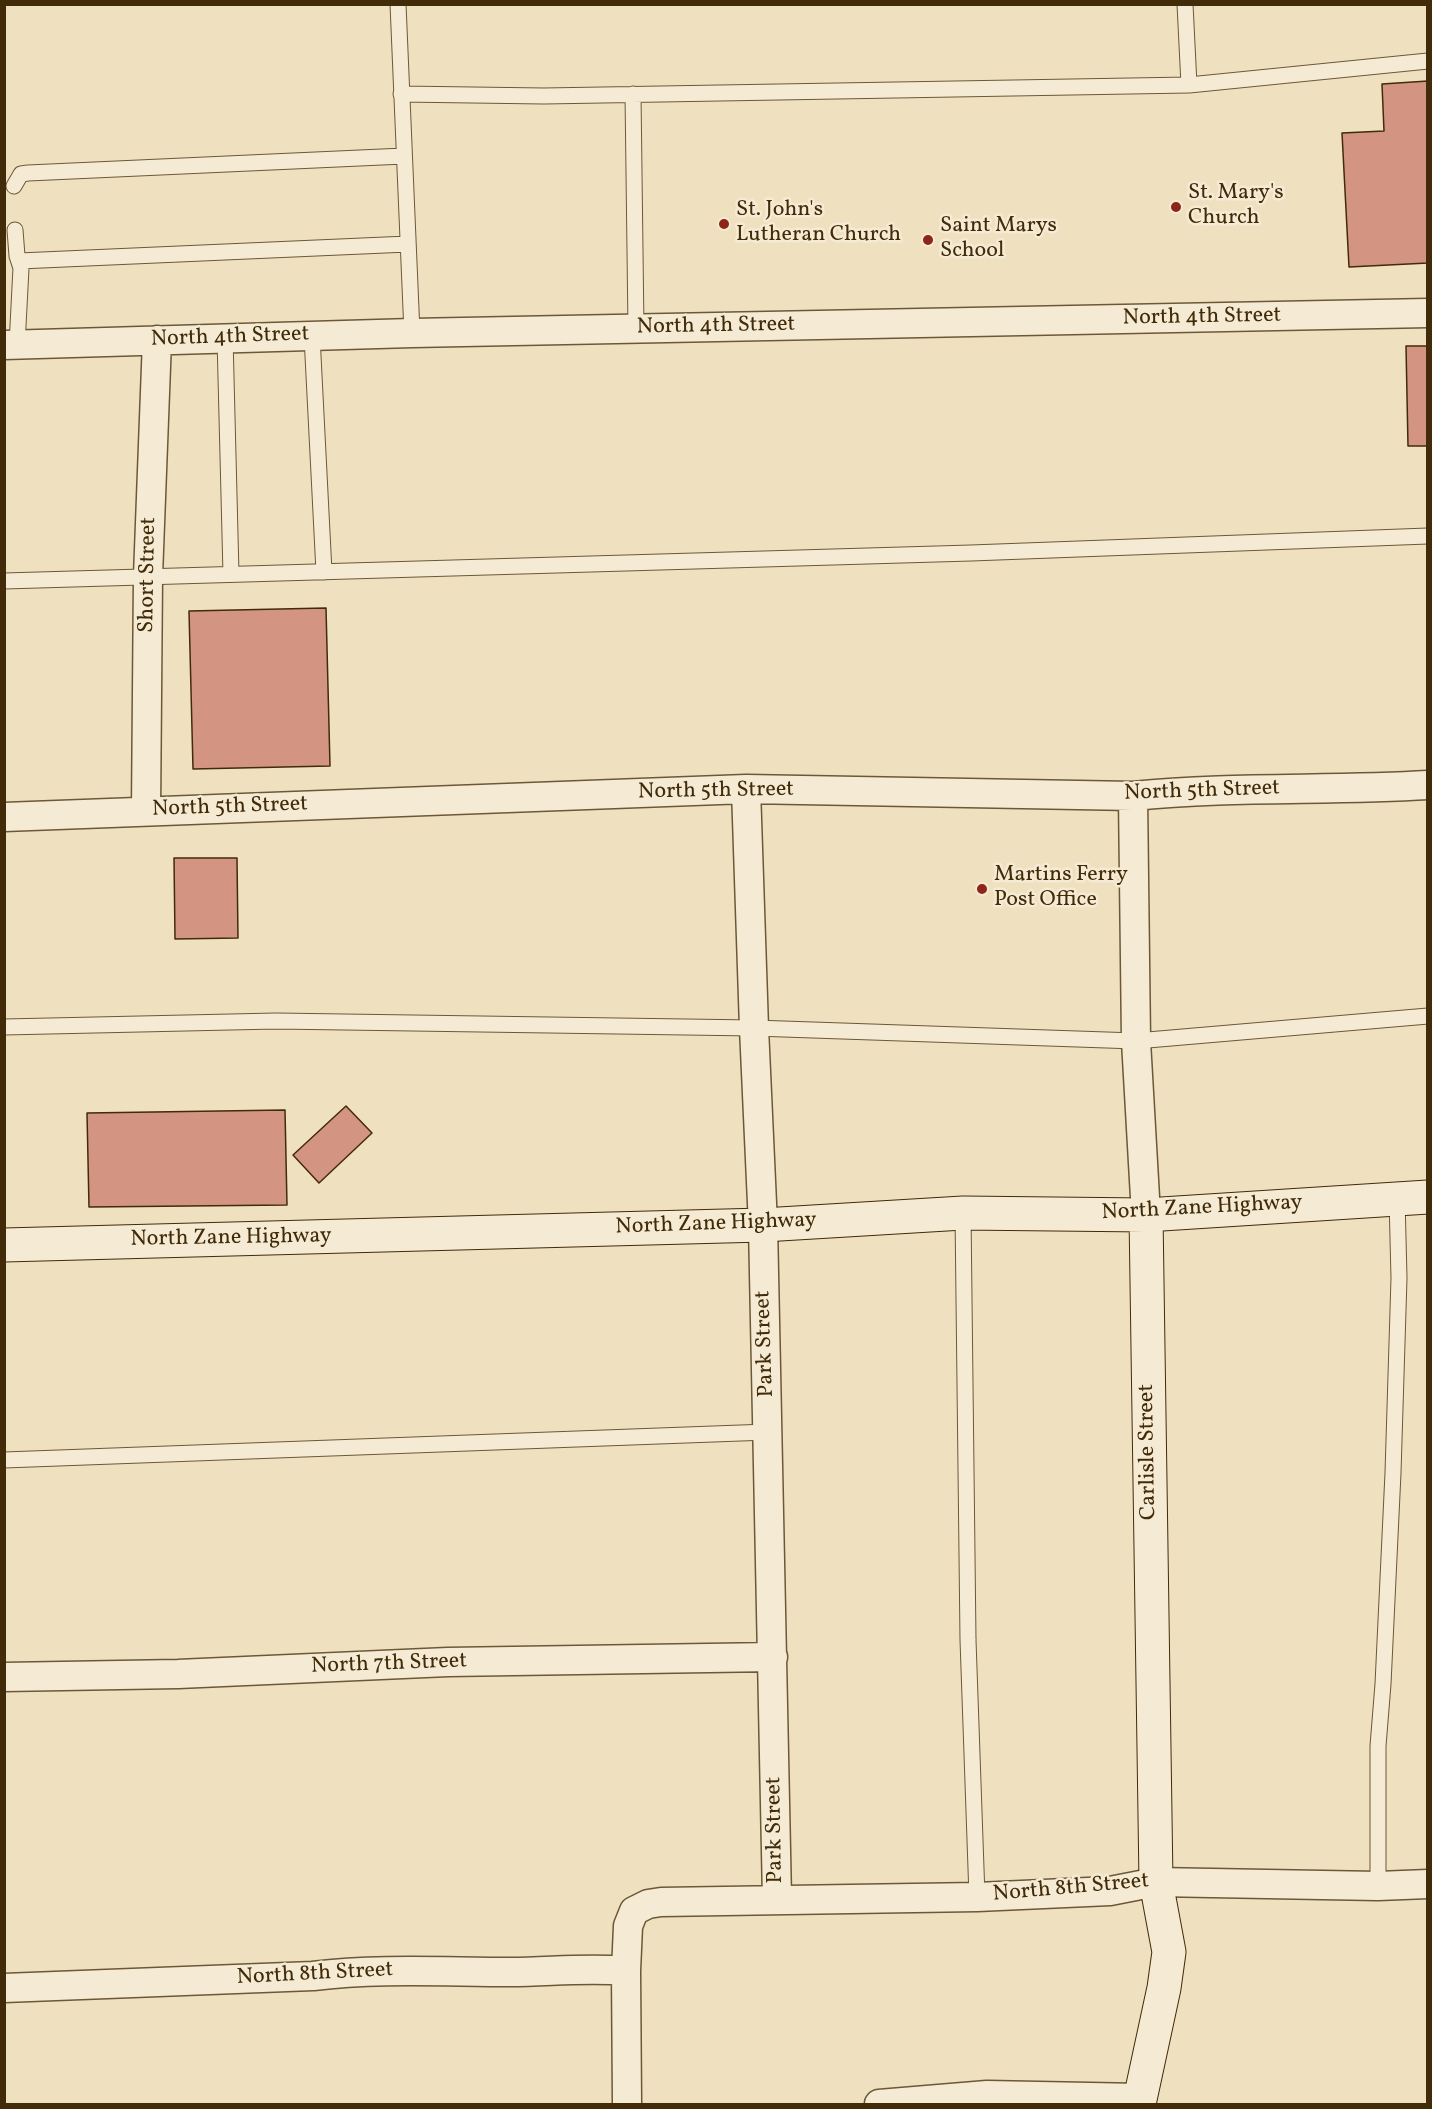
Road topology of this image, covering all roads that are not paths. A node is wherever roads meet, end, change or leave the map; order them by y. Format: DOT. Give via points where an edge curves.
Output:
graph roads {
  1 [pos="398,4"];
  2 [pos="1185,4"];
  3 [pos="1428,61"];
  4 [pos="1189,85"];
  5 [pos="401,94"];
  6 [pos="633,94"];
  7 [pos="404,156"];
  8 [pos="14,186"];
  9 [pos="15,230"];
  10 [pos="408,244"];
  11 [pos="19,261"];
  12 [pos="1428,313"];
  13 [pos="636,329"];
  14 [pos="412,333"];
  15 [pos="312,336"];
  16 [pos="225,338"];
  17 [pos="157,340"];
  18 [pos="11,345"];
  19 [pos="1428,536"];
  20 [pos="324,572"];
  21 [pos="231,574"];
  22 [pos="147,576"];
  23 [pos="4,581"];
  24 [pos="1428,785"];
  25 [pos="746,789"];
  26 [pos="1133,796"];
  27 [pos="146,811"];
  28 [pos="4,817"];
  29 [pos="1428,1016"];
  30 [pos="4,1027"];
  31 [pos="754,1028"];
  32 [pos="1136,1041"];
  33 [pos="1412,1197"];
  34 [pos="963,1213"];
  35 [pos="1146,1215"];
  36 [pos="763,1225"];
  37 [pos="4,1245"];
  38 [pos="768,1432"];
  39 [pos="4,1460"];
  40 [pos="773,1657"];
  41 [pos="4,1677"];
  42 [pos="1156,1882"];
  43 [pos="1428,1884"];
  44 [pos="1378,1886"];
  45 [pos="977,1897"];
  46 [pos="777,1899"];
  47 [pos="626,1971"];
  48 [pos="4,1988"];
  49 [pos="1140,2101"];
  50 [pos="627,2104"];
  51 [pos="879,2104"];
  1 -- 5 [label="lane"];
  2 -- 4 [label="lane"];
  3 -- 4 [label="lane"];
  4 -- 6 [label="lane"];
  5 -- 6 [label="lane"];
  5 -- 7 [label="lane"];
  6 -- 13 [label="lane"];
  7 -- 8 [label="lane" via="28,173 21,174"];
  7 -- 10 [label="lane"];
  9 -- 11 [label="lane"];
  10 -- 11 [label="lane"];
  10 -- 14 [label="lane"];
  11 -- 18 [label="lane"];
  12 -- 13 [label="street, North 4th Street"];
  13 -- 14 [label="street, North 4th Street"];
  14 -- 15 [label="street, North 4th Street"];
  15 -- 16 [label="street, North 4th Street"];
  15 -- 20 [label="lane"];
  16 -- 17 [label="street, North 4th Street"];
  16 -- 21 [label="lane"];
  17 -- 18 [label="street, North 4th Street"];
  17 -- 22 [label="street, Short Street"];
  19 -- 20 [label="lane"];
  20 -- 21 [label="lane"];
  21 -- 22 [label="lane"];
  22 -- 23 [label="lane"];
  22 -- 27 [label="street, Short Street"];
  24 -- 26 [label="street, North 5th Street" via="1190,790"];
  25 -- 26 [label="street, North 5th Street"];
  25 -- 27 [label="street, North 5th Street"];
  25 -- 31 [label="street, Park Street"];
  26 -- 32 [label="street, Carlisle Street"];
  27 -- 28 [label="street, North 5th Street"];
  29 -- 32 [label="lane"];
  30 -- 31 [label="lane" via="276,1021"];
  31 -- 32 [label="lane"];
  31 -- 36 [label="street, Park Street"];
  32 -- 35 [label="street, Carlisle Street"];
  33 -- 35 [label="street, North Zane Highway"];
  33 -- 44 [label="lane" via="1399,1278 1378,1746"];
  34 -- 35 [label="street, North Zane Highway"];
  34 -- 36 [label="street, North Zane Highway"];
  34 -- 45 [label="lane" via="968,1640"];
  35 -- 42 [label="street, Carlisle Street"];
  36 -- 37 [label="street, North Zane Highway"];
  36 -- 38 [label="street, Park Street"];
  38 -- 39 [label="lane"];
  38 -- 40 [label="street, Park Street"];
  40 -- 41 [label="street, North 7th Street" via="448,1662"];
  40 -- 46 [label="street, Park Street"];
  42 -- 44 [label="street, North 8th Street"];
  42 -- 45 [label="street, North 8th Street" via="1110,1891"];
  42 -- 49 [label="street, Carlisle Street" via="1169,1952"];
  43 -- 44 [label="street, North 8th Street"];
  45 -- 46 [label="street, North 8th Street"];
  46 -- 47 [label="street, North 8th Street" via="648,1904 634,1911 628,1926"];
  47 -- 48 [label="street, North 8th Street" via="382,1971"];
  47 -- 50 [label="street"];
  49 -- 51 [label="street" via="987,2095"];
}
